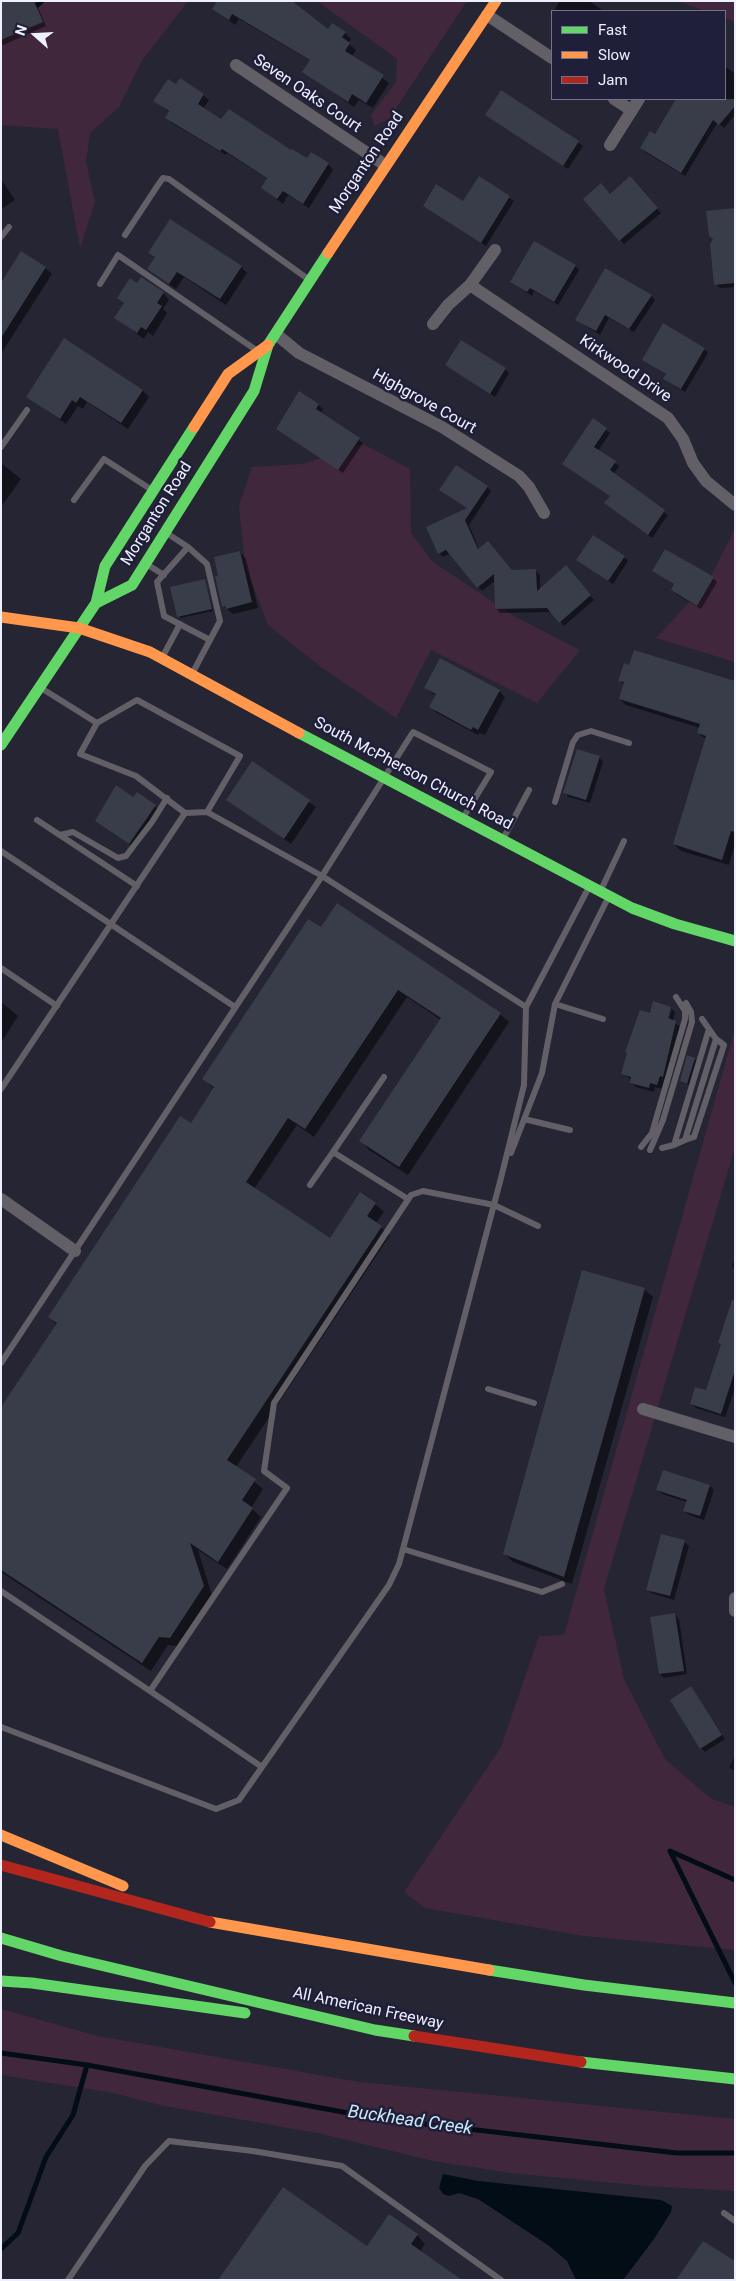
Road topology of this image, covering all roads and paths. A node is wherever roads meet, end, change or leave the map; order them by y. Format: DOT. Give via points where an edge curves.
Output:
graph roads {
  1 [pos="496,1"];
  2 [pos="487,15"];
  3 [pos="551,57"];
  4 [pos="236,66"];
  5 [pos="616,100"];
  6 [pos="638,100"];
  7 [pos="631,110"];
  8 [pos="610,145"];
  9 [pos="385,165"];
  10 [pos="1,233"];
  11 [pos="125,235"];
  12 [pos="1,237"];
  13 [pos="495,250"];
  14 [pos="310,280"];
  15 [pos="100,284"];
  16 [pos="470,284"];
  17 [pos="433,324"];
  18 [pos="276,334"];
  19 [pos="263,349"];
  20 [pos="27,410"];
  21 [pos="1,447"];
  22 [pos="153,490"];
  23 [pos="74,500"];
  24 [pos="735,506"];
  25 [pos="544,513"];
  26 [pos="165,532"];
  27 [pos="188,547"];
  28 [pos="146,563"];
  29 [pos="164,574"];
  30 [pos="96,603"];
  31 [pos="1,617"];
  32 [pos="180,624"];
  33 [pos="79,628"];
  34 [pos="210,640"];
  35 [pos="162,658"];
  36 [pos="191,674"];
  37 [pos="39,687"];
  38 [pos="97,723"];
  39 [pos="3,739"];
  40 [pos="629,743"];
  41 [pos="386,778"];
  42 [pos="529,790"];
  43 [pos="167,798"];
  44 [pos="555,802"];
  45 [pos="207,812"];
  46 [pos="186,813"];
  47 [pos="462,819"];
  48 [pos="36,820"];
  49 [pos="60,835"];
  50 [pos="502,840"];
  51 [pos="624,841"];
  52 [pos="1,851"];
  53 [pos="322,876"];
  54 [pos="137,886"];
  55 [pos="600,891"];
  56 [pos="111,925"];
  57 [pos="735,941"];
  58 [pos="1,968"];
  59 [pos="676,997"];
  60 [pos="686,1003"];
  61 [pos="555,1004"];
  62 [pos="57,1006"];
  63 [pos="235,1007"];
  64 [pos="526,1007"];
  65 [pos="603,1019"];
  66 [pos="702,1019"];
  67 [pos="709,1029"];
  68 [pos="384,1077"];
  69 [pos="1,1089"];
  70 [pos="524,1119"];
  71 [pos="570,1130"];
  72 [pos="674,1145"];
  73 [pos="641,1147"];
  74 [pos="662,1148"];
  75 [pos="650,1150"];
  76 [pos="333,1152"];
  77 [pos="501,1178"];
  78 [pos="310,1185"];
  79 [pos="1,1199"];
  80 [pos="408,1199"];
  81 [pos="494,1206"];
  82 [pos="538,1226"];
  83 [pos="75,1251"];
  84 [pos="1,1363"];
  85 [pos="488,1389"];
  86 [pos="534,1403"];
  87 [pos="643,1409"];
  88 [pos="735,1438"];
  89 [pos="402,1550"];
  90 [pos="562,1584"];
  91 [pos="1,1591"];
  92 [pos="735,1598"];
  93 [pos="735,1611"];
  94 [pos="150,1692"];
  95 [pos="1,1727"];
  96 [pos="262,1767"];
  97 [pos="1,1835"];
  98 [pos="1,1865"];
  99 [pos="210,1922"];
  100 [pos="1,1938"];
  101 [pos="1,1981"];
  102 [pos="735,2003"];
  103 [pos="375,2030"];
  104 [pos="735,2079"];
  105 [pos="724,2213"];
  106 [pos="735,2221"];
  107 [pos="68,2280"];
  108 [pos="501,2280"];
  1 -- 2 [label="main road, Morganton Road"];
  2 -- 3 [label="street"];
  2 -- 9 [label="main road, Morganton Road"];
  4 -- 9 [label="street, Seven Oaks Court"];
  5 -- 7 [label="street"];
  6 -- 7 [label="street"];
  7 -- 8 [label="street"];
  9 -- 14 [label="main road, Morganton Road"];
  10 -- 12 [label="lane" via="9,226"];
  11 -- 14 [label="lane" via="163,178 169,179"];
  13 -- 16 [label="street"];
  14 -- 18 [label="main road, Morganton Road"];
  15 -- 19 [label="lane" via="118,256"];
  16 -- 17 [label="street"];
  16 -- 24 [label="street, Kirkwood Drive" via="668,418 706,481"];
  18 -- 19 [label="main road, Morganton Road"];
  18 -- 25 [label="street, Highgrove Court" via="300,353 408,408 519,476"];
  19 -- 22 [label="main road, Morganton Road" via="228,374"];
  19 -- 26 [label="main road, Morganton Road" via="254,392"];
  20 -- 21 [label="lane"];
  22 -- 23 [label="lane" via="104,459"];
  22 -- 30 [label="main road, Morganton Road" via="105,566"];
  26 -- 27 [label="lane"];
  26 -- 28 [label="main road, Morganton Road"];
  27 -- 29 [label="lane"];
  27 -- 34 [label="lane" via="207,564 220,620"];
  28 -- 29 [label="lane"];
  28 -- 30 [label="main road, Morganton Road" via="132,585"];
  29 -- 32 [label="lane" via="157,582 164,616"];
  30 -- 33 [label="main road, Morganton Road"];
  31 -- 33 [label="main road, South McPherson Church Road"];
  32 -- 34 [label="lane"];
  32 -- 35 [label="lane"];
  33 -- 35 [label="main road, South McPherson Church Road"];
  33 -- 37 [label="main road, Morganton Road"];
  34 -- 36 [label="lane"];
  35 -- 36 [label="main road, South McPherson Church Road"];
  36 -- 41 [label="main road, South McPherson Church Road"];
  37 -- 38 [label="lane"];
  37 -- 39 [label="main road, Morganton Road"];
  38 -- 43 [label="lane" via="80,754 136,776"];
  38 -- 45 [label="lane" via="137,700 240,756"];
  40 -- 44 [label="lane" via="591,731 578,735"];
  41 -- 47 [label="main road, South McPherson Church Road"];
  41 -- 47 [label="lane" via="413,732 491,772"];
  41 -- 53 [label="lane"];
  42 -- 50 [label="lane"];
  43 -- 46 [label="lane"];
  43 -- 49 [label="lane" via="126,856 118,858 73,832"];
  45 -- 46 [label="lane"];
  45 -- 53 [label="lane"];
  46 -- 54 [label="lane"];
  47 -- 50 [label="main road, South McPherson Church Road"];
  48 -- 49 [label="lane"];
  49 -- 54 [label="lane"];
  50 -- 55 [label="main road, South McPherson Church Road"];
  51 -- 55 [label="lane"];
  52 -- 56 [label="lane"];
  53 -- 63 [label="lane"];
  53 -- 64 [label="lane"];
  54 -- 56 [label="lane"];
  55 -- 57 [label="main road, South McPherson Church Road" via="632,908 675,924"];
  55 -- 61 [label="lane"];
  55 -- 64 [label="lane"];
  56 -- 62 [label="lane"];
  56 -- 63 [label="lane"];
  58 -- 62 [label="lane"];
  59 -- 73 [label="lane" via="685,1011 685,1020 652,1132"];
  60 -- 75 [label="lane" via="692,1022 663,1120"];
  61 -- 65 [label="lane"];
  61 -- 70 [label="lane" via="542,1073"];
  62 -- 69 [label="lane"];
  63 -- 83 [label="lane"];
  64 -- 77 [label="lane" via="524,1085"];
  66 -- 67 [label="lane"];
  67 -- 72 [label="lane"];
  67 -- 72 [label="lane" via="716,1038 685,1140"];
  68 -- 76 [label="lane"];
  70 -- 71 [label="lane"];
  70 -- 77 [label="lane"];
  72 -- 74 [label="lane"];
  76 -- 78 [label="lane"];
  76 -- 80 [label="lane"];
  77 -- 81 [label="lane"];
  79 -- 83 [label="street"];
  80 -- 81 [label="lane" via="423,1191"];
  80 -- 94 [label="lane" via="274,1402 264,1471 287,1488"];
  81 -- 82 [label="lane"];
  81 -- 89 [label="lane"];
  83 -- 84 [label="lane"];
  85 -- 86 [label="lane"];
  87 -- 88 [label="street"];
  89 -- 90 [label="lane" via="542,1592"];
  89 -- 96 [label="lane" via="389,1585"];
  91 -- 94 [label="lane"];
  92 -- 93 [label="street"];
  94 -- 96 [label="lane"];
  95 -- 96 [label="lane" via="216,1810 239,1800"];
  97 -- 99 [label="main road"];
  98 -- 99 [label="main road"];
  99 -- 102 [label="main road" via="584,1985"];
  100 -- 103 [label="main road, All American Freeway" via="71,1959"];
  101 -- 103 [label="main road"];
  103 -- 104 [label="main road, All American Freeway" via="558,2059"];
  105 -- 106 [label="lane"];
  107 -- 108 [label="lane" via="145,2166 169,2141 342,2166"];
}
